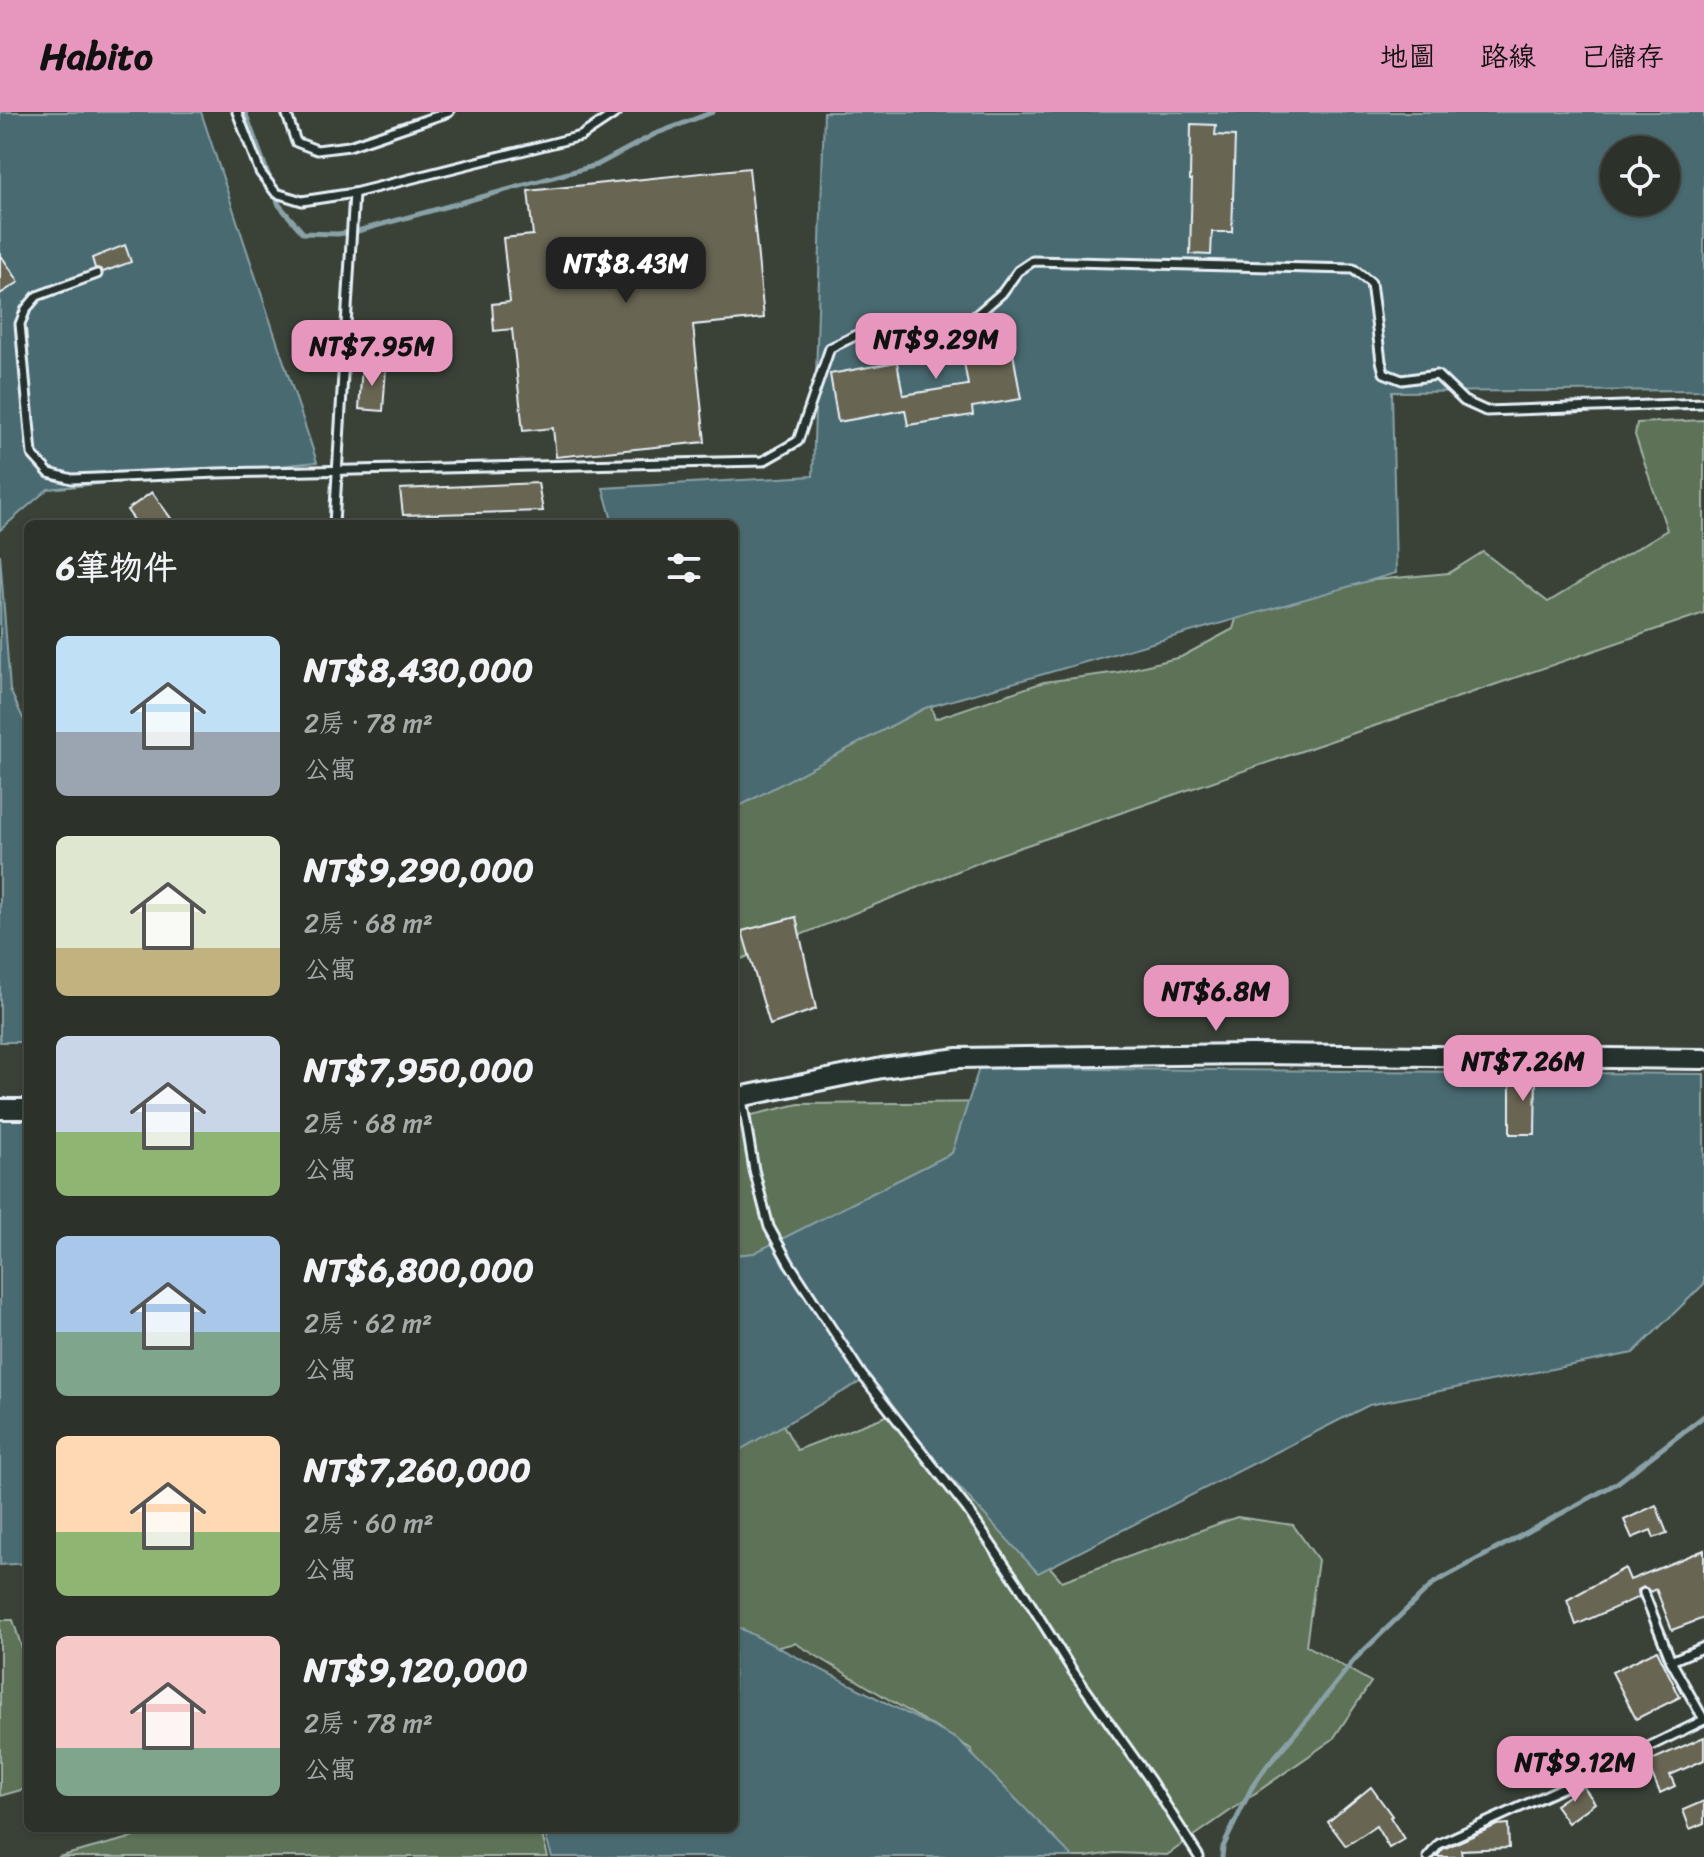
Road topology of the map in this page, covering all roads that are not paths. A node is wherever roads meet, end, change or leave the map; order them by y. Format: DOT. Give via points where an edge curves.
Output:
graph roads {
  1 [pos="237,112"];
  2 [pos="286,112"];
  3 [pos="449,112"];
  4 [pos="617,112"];
  5 [pos="354,193"];
  6 [pos="97,274"];
  7 [pos="1704,403"];
  8 [pos="337,470"];
  9 [pos="334,520"];
  10 [pos="1704,1059"];
  11 [pos="738,1097"];
  12 [pos="0,1109"];
  13 [pos="24,1109"];
  14 [pos="1644,1593"];
  15 [pos="1704,1647"];
  16 [pos="1671,1661"];
  17 [pos="1704,1720"];
  18 [pos="1199,1857"];
  19 [pos="1428,1857"];
  1 -- 5 [label="lane" via="260,172 276,193 302,201"];
  2 -- 3 [label="lane" via="296,142 317,150 349,146"];
  4 -- 5 [label="lane" via="581,136"];
  5 -- 8 [label="lane"];
  6 -- 8 [label="lane" via="37,296 20,324 32,454 49,473 72,479"];
  7 -- 8 [label="lane" via="1486,411 1464,401 1437,375 1393,377 1384,373 1381,361 1371,283 1353,269 1033,261 974,317 861,333 830,348 798,441 763,461"];
  8 -- 9 [label="lane"];
  10 -- 11 [label="street" via="1250,1054 958,1058"];
  11 -- 18 [label="lane" via="769,1227 789,1263 862,1375 976,1522"];
  12 -- 13 [label="street"];
  14 -- 16 [label="lane"];
  15 -- 16 [label="lane"];
  16 -- 17 [label="lane"];
  17 -- 19 [label="lane" via="1439,1844"];
}
